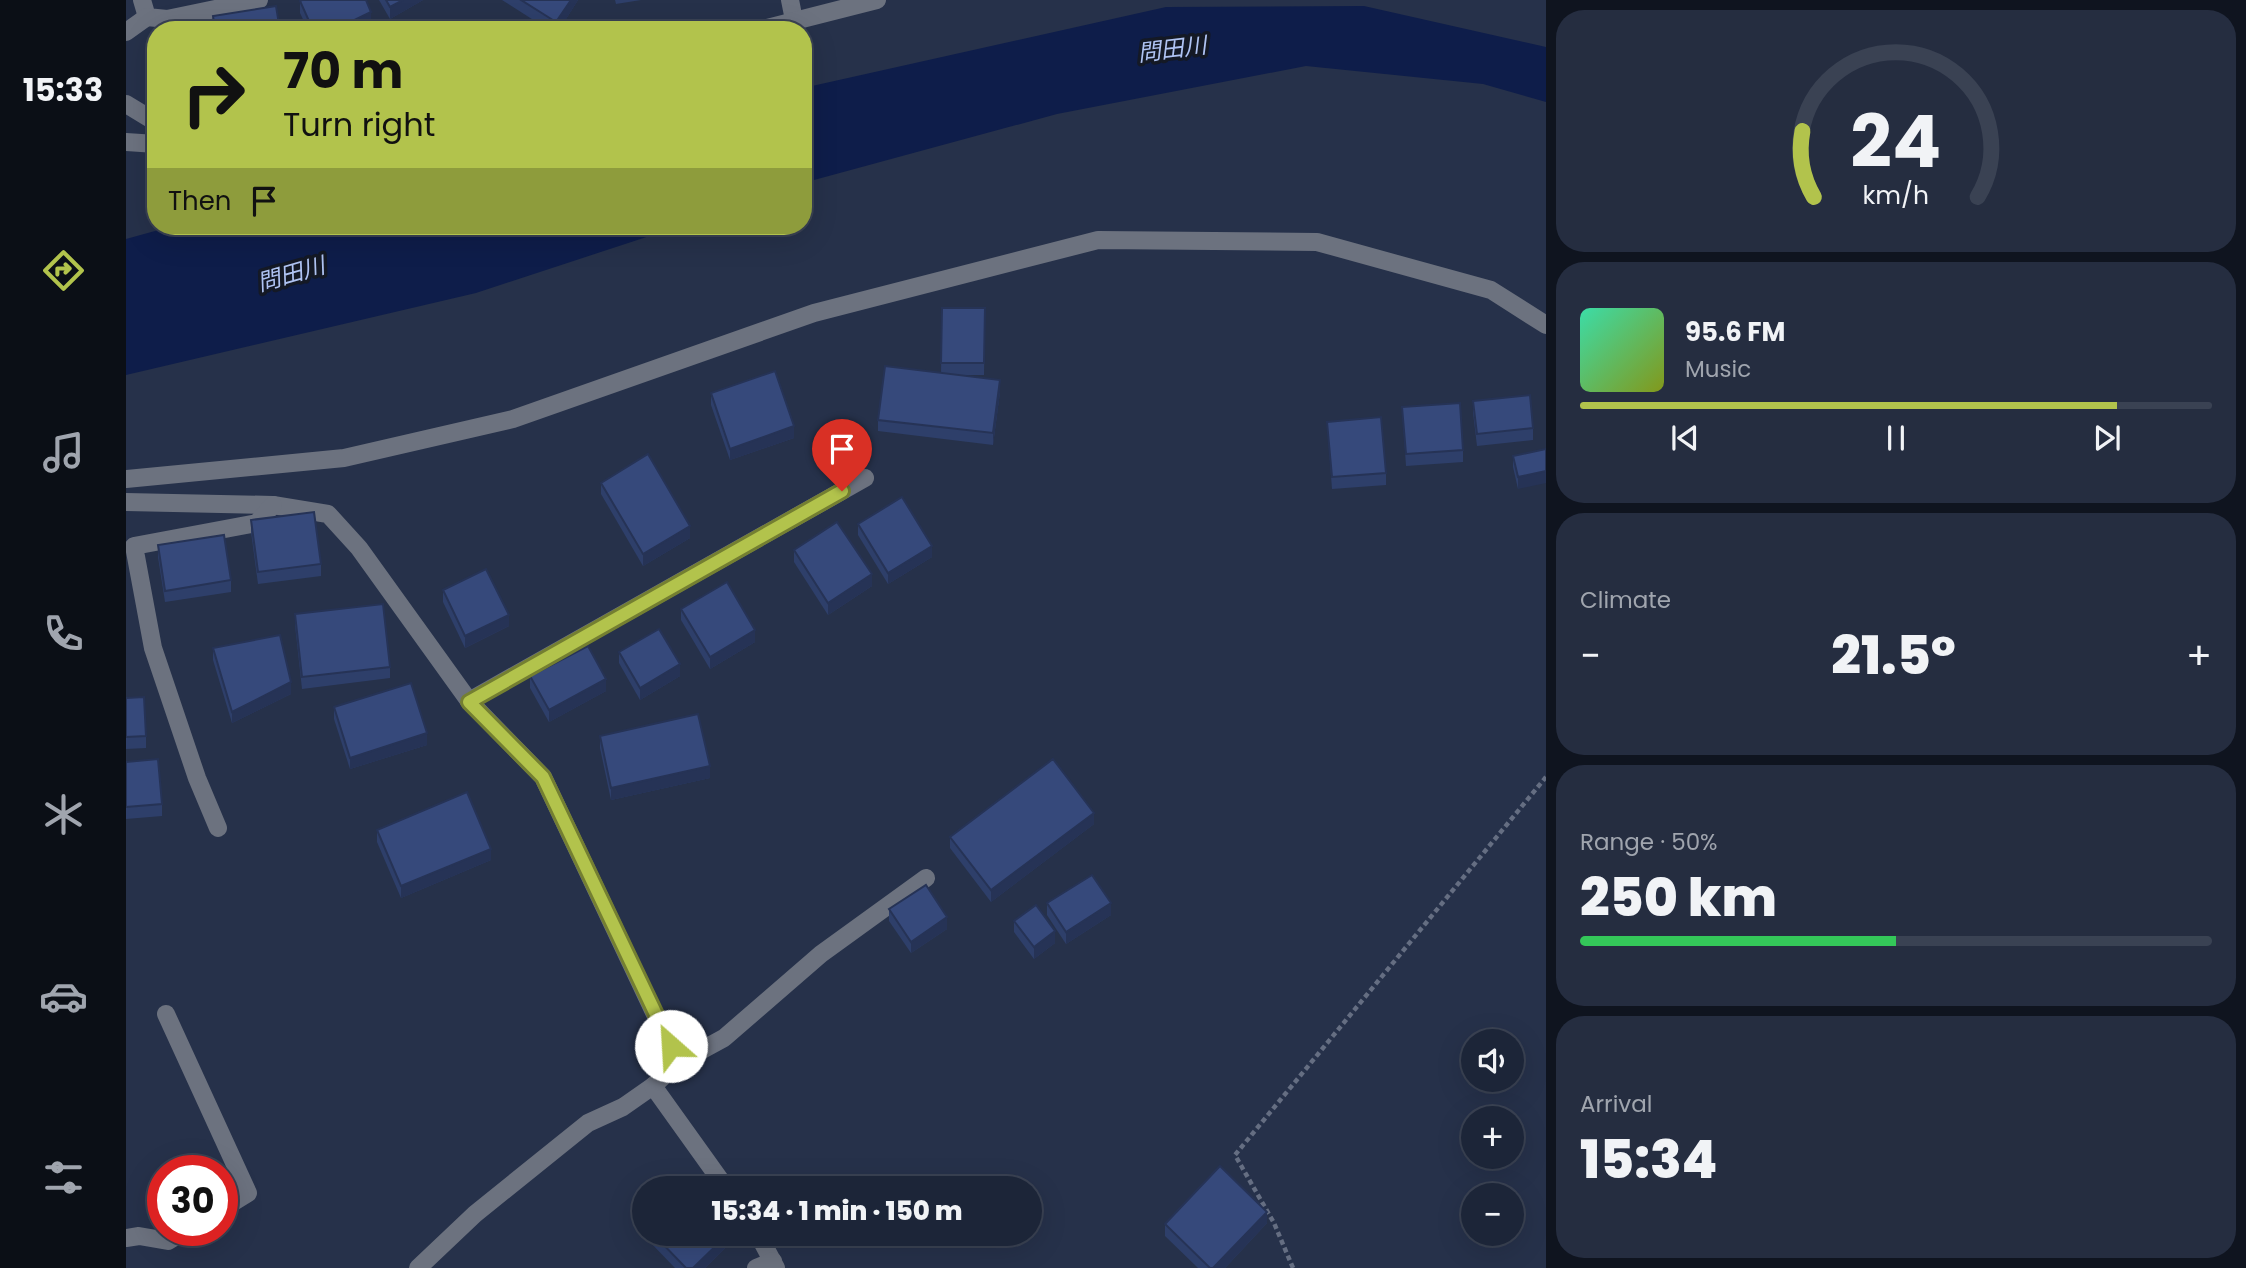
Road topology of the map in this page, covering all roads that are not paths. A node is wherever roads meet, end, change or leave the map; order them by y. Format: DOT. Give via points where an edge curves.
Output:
graph roads {
  1 [pos="259,0"];
  2 [pos="790,0"];
  3 [pos="877,0"];
  4 [pos="144,9"];
  5 [pos="794,20"];
  6 [pos="790,21"];
  7 [pos="126,32"];
  8 [pos="126,104"];
  9 [pos="147,117"];
  10 [pos="126,142"];
  11 [pos="147,143"];
  12 [pos="1546,325"];
  13 [pos="866,478"];
  14 [pos="126,479"];
  15 [pos="126,502"];
  16 [pos="273,505"];
  17 [pos="469,702"];
  18 [pos="218,828"];
  19 [pos="926,878"];
  20 [pos="166,1014"];
  21 [pos="678,1063"];
  22 [pos="653,1086"];
  23 [pos="231,1155"];
  24 [pos="238,1171"];
  25 [pos="717,1176"];
  26 [pos="238,1199"];
  27 [pos="147,1237"];
  28 [pos="126,1238"];
  29 [pos="765,1246"];
  30 [pos="775,1264"];
  31 [pos="418,1268"];
  32 [pos="756,1268"];
  1 -- 4 [label="street" via="167,19"];
  2 -- 5 [label="street"];
  3 -- 5 [label="street"];
  4 -- 7 [label="street"];
  5 -- 6 [label="street"];
  8 -- 9 [label="street"];
  10 -- 11 [label="street"];
  12 -- 14 [label="street" via="1491,290 1317,243 1098,240 814,313 513,419 344,458"];
  13 -- 17 [label="street"];
  15 -- 16 [label="street"];
  16 -- 17 [label="street" via="328,514 359,548"];
  16 -- 18 [label="street" via="257,523 134,546 153,648"];
  17 -- 21 [label="street" via="543,777"];
  19 -- 21 [label="street" via="821,954 724,1038"];
  20 -- 23 [label="street"];
  21 -- 22 [label="street"];
  22 -- 25 [label="street"];
  22 -- 31 [label="street" via="589,1123 475,1214"];
  24 -- 26 [label="street" via="248,1193"];
  27 -- 28 [label="street"];
  29 -- 30 [label="street"];
  30 -- 32 [label="street"];
}
